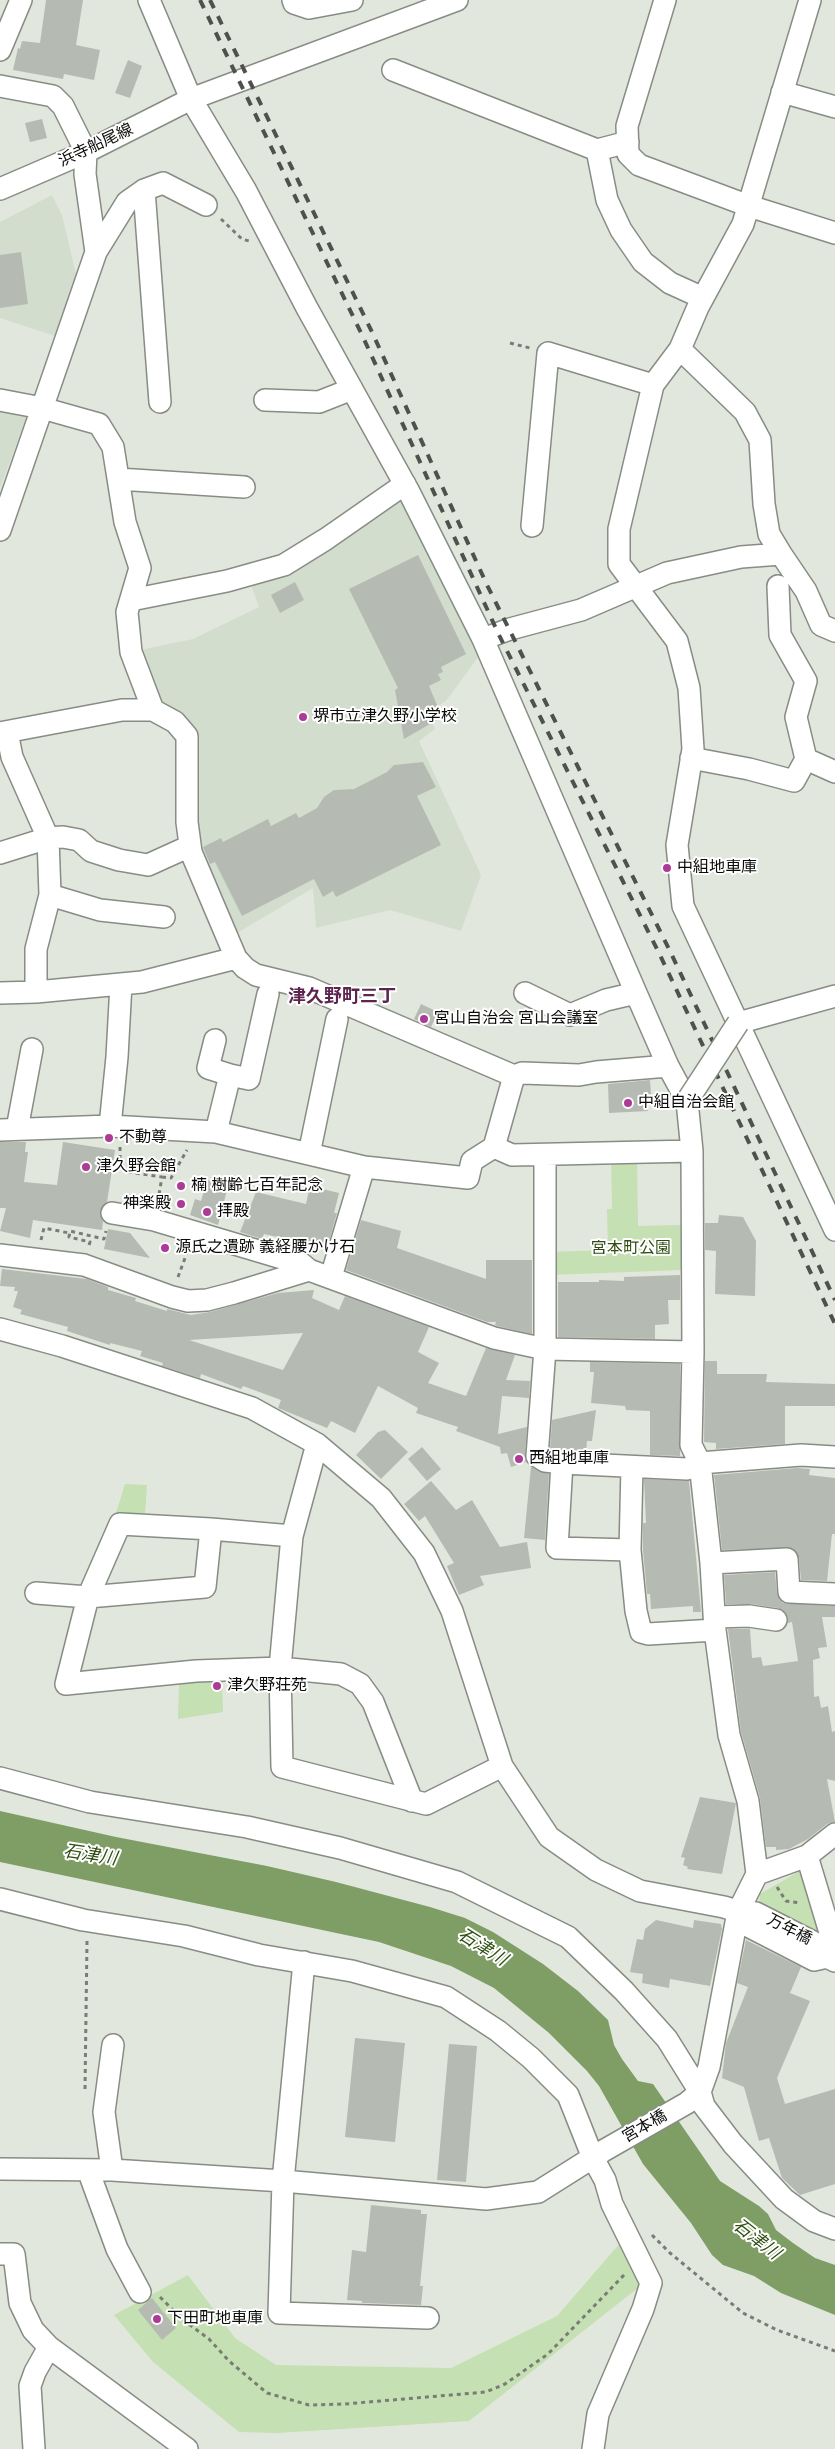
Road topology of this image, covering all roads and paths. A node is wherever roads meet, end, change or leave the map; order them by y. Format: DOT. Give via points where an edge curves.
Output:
graph roads {
  1 [pos="21,0"];
  2 [pos="149,0"];
  3 [pos="293,0"];
  4 [pos="352,0"];
  5 [pos="457,0"];
  6 [pos="665,0"];
  7 [pos="810,0"];
  8 [pos="0,50"];
  9 [pos="393,70"];
  10 [pos="0,86"];
  11 [pos="782,92"];
  12 [pos="192,99"];
  13 [pos="835,107"];
  14 [pos="628,142"];
  15 [pos="597,150"];
  16 [pos="86,152"];
  17 [pos="0,189"];
  18 [pos="144,190"];
  19 [pos="206,205"];
  20 [pos="749,206"];
  21 [pos="835,233"];
  22 [pos="279,251"];
  23 [pos="96,252"];
  24 [pos="703,298"];
  25 [pos="680,349"];
  26 [pos="653,385"];
  27 [pos="352,389"];
  28 [pos="0,400"];
  29 [pos="265,400"];
  30 [pos="160,402"];
  31 [pos="42,408"];
  32 [pos="118,479"];
  33 [pos="405,484"];
  34 [pos="244,487"];
  35 [pos="532,526"];
  36 [pos="0,530"];
  37 [pos="781,554"];
  38 [pos="778,586"];
  39 [pos="636,587"];
  40 [pos="131,600"];
  41 [pos="835,631"];
  42 [pos="483,639"];
  43 [pos="152,710"];
  44 [pos="3,732"];
  45 [pos="691,758"];
  46 [pos="806,759"];
  47 [pos="835,772"];
  48 [pos="48,838"];
  49 [pos="190,846"];
  50 [pos="0,853"];
  51 [pos="50,895"];
  52 [pos="164,917"];
  53 [pos="236,958"];
  54 [pos="121,984"];
  55 [pos="36,992"];
  56 [pos="0,993"];
  57 [pos="525,993"];
  58 [pos="636,993"];
  59 [pos="268,994"];
  60 [pos="835,996"];
  61 [pos="337,1019"];
  62 [pos="738,1023"];
  63 [pos="215,1040"];
  64 [pos="32,1049"];
  65 [pos="668,1066"];
  66 [pos="230,1075"];
  67 [pos="514,1076"];
  68 [pos="687,1102"];
  69 [pos="110,1126"];
  70 [pos="8,1129"];
  71 [pos="206,1131"];
  72 [pos="494,1147"];
  73 [pos="122,1148"];
  74 [pos="692,1151"];
  75 [pos="309,1154"];
  76 [pos="544,1155"];
  77 [pos="364,1167"];
  78 [pos="162,1177"];
  79 [pos="112,1213"];
  80 [pos="154,1220"];
  81 [pos="72,1226"];
  82 [pos="835,1230"];
  83 [pos="59,1231"];
  84 [pos="70,1234"];
  85 [pos="104,1239"];
  86 [pos="0,1255"];
  87 [pos="309,1270"];
  88 [pos="331,1277"];
  89 [pos="0,1329"];
  90 [pos="545,1349"];
  91 [pos="693,1352"];
  92 [pos="317,1444"];
  93 [pos="835,1457"];
  94 [pos="562,1463"];
  95 [pos="700,1463"];
  96 [pos="632,1467"];
  97 [pos="210,1528"];
  98 [pos="292,1536"];
  99 [pos="630,1550"];
  100 [pos="711,1563"];
  101 [pos="36,1593"];
  102 [pos="835,1594"];
  103 [pos="88,1596"];
  104 [pos="776,1620"];
  105 [pos="715,1624"];
  106 [pos="280,1668"];
  107 [pos="502,1766"];
  108 [pos="0,1778"];
  109 [pos="412,1801"];
  110 [pos="835,1834"];
  111 [pos="807,1856"];
  112 [pos="764,1871"];
  113 [pos="819,1898"];
  114 [pos="0,1900"];
  115 [pos="746,1913"];
  116 [pos="89,1921"];
  117 [pos="830,1953"];
  118 [pos="304,1962"];
  119 [pos="113,2045"];
  120 [pos="85,2098"];
  121 [pos="694,2098"];
  122 [pos="598,2154"];
  123 [pos="0,2169"];
  124 [pos="88,2170"];
  125 [pos="112,2170"];
  126 [pos="283,2182"];
  127 [pos="835,2229"];
  128 [pos="651,2234"];
  129 [pos="0,2254"];
  130 [pos="640,2258"];
  131 [pos="140,2292"];
  132 [pos="428,2318"];
  133 [pos="50,2347"];
  134 [pos="835,2351"];
  135 [pos="34,2449"];
  136 [pos="187,2449"];
  137 [pos="593,2449"];
  1 -- 8 [label="street"];
  2 -- 12 [label="street"];
  3 -- 4 [label="street" via="309,8"];
  5 -- 12 [label="street, 浜寺船尾線"];
  6 -- 14 [label="street" via="627,126"];
  7 -- 11 [label="street"];
  9 -- 15 [label="street"];
  10 -- 16 [label="street" via="53,96 63,106"];
  11 -- 13 [label="street"];
  11 -- 20 [label="street"];
  12 -- 16 [label="street, 浜寺船尾線"];
  12 -- 22 [label="street"];
  14 -- 15 [label="street"];
  14 -- 20 [label="street" via="628,154 640,165"];
  15 -- 24 [label="street" via="607,200 621,230 643,262 670,283"];
  16 -- 17 [label="street, 浜寺船尾線"];
  16 -- 23 [label="street" via="84,174"];
  18 -- 19 [label="street" via="163,183"];
  18 -- 23 [label="street" via="127,202"];
  18 -- 30 [label="street"];
  19 -- 22 [label="path" via="242,238"];
  20 -- 21 [label="street"];
  20 -- 24 [label="street" via="743,224"];
  22 -- 27 [label="street"];
  23 -- 31 [label="street"];
  24 -- 25 [label="street"];
  25 -- 26 [label="street"];
  25 -- 37 [label="street" via="746,412 760,440 768,526"];
  26 -- 35 [label="street" via="548,353"];
  26 -- 39 [label="street" via="618,529 619,564"];
  27 -- 29 [label="street" via="319,402"];
  27 -- 33 [label="street"];
  28 -- 31 [label="street"];
  31 -- 32 [label="street" via="99,424 112,448"];
  31 -- 36 [label="street"];
  32 -- 34 [label="street"];
  32 -- 40 [label="street" via="124,522 140,568"];
  33 -- 40 [label="street" via="284,565 227,581"];
  33 -- 42 [label="street"];
  37 -- 39 [label="street" via="705,563 667,573"];
  37 -- 41 [label="street" via="806,591 821,625"];
  38 -- 46 [label="street" via="780,635 806,682 796,717"];
  39 -- 42 [label="street" via="581,610"];
  39 -- 45 [label="street" via="676,642 689,688"];
  40 -- 43 [label="street" via="128,612 131,652"];
  42 -- 58 [label="street"];
  43 -- 44 [label="street" via="122,710"];
  43 -- 49 [label="street" via="175,722 187,736"];
  44 -- 48 [label="street"];
  45 -- 46 [label="street" via="794,781"];
  45 -- 62 [label="street" via="678,845 683,906"];
  46 -- 47 [label="street"];
  48 -- 49 [label="street" via="79,840 91,851 148,865"];
  48 -- 50 [label="street"];
  48 -- 51 [label="street"];
  49 -- 53 [label="street"];
  51 -- 52 [label="street" via="100,910"];
  51 -- 55 [label="street" via="36,948"];
  53 -- 54 [label="street" via="142,982"];
  53 -- 67 [label="street" via="256,974 309,988"];
  54 -- 55 [label="street"];
  54 -- 69 [label="street"];
  55 -- 56 [label="street"];
  57 -- 58 [label="street" via="570,1015 606,1000"];
  58 -- 65 [label="street"];
  59 -- 66 [label="street" via="249,1079"];
  60 -- 62 [label="street"];
  61 -- 75 [label="street"];
  62 -- 68 [label="street, bridge"];
  62 -- 82 [label="street"];
  63 -- 66 [label="street" via="208,1068"];
  64 -- 70 [label="street"];
  65 -- 67 [label="street" via="579,1075 522,1072"];
  65 -- 68 [label="street"];
  66 -- 71 [label="street"];
  67 -- 72 [label="street"];
  68 -- 74 [label="street"];
  69 -- 70 [label="street"];
  69 -- 71 [label="street"];
  71 -- 75 [label="street"];
  71 -- 78 [label="path" via="171,1178"];
  72 -- 76 [label="street" via="512,1155"];
  72 -- 77 [label="street" via="472,1161 468,1178"];
  73 -- 78 [label="path" via="120,1163 129,1165 128,1172"];
  74 -- 76 [label="street"];
  74 -- 91 [label="street"];
  75 -- 77 [label="street"];
  76 -- 90 [label="street"];
  77 -- 88 [label="street"];
  78 -- 80 [label="path"];
  79 -- 80 [label="street"];
  80 -- 87 [label="street" via="302,1264"];
  81 -- 84 [label="path"];
  83 -- 84 [label="path"];
  84 -- 85 [label="path"];
  86 -- 87 [label="street" via="84,1265 188,1301 207,1300"];
  87 -- 88 [label="street"];
  88 -- 90 [label="street" via="494,1338"];
  89 -- 92 [label="street" via="252,1408"];
  90 -- 91 [label="street"];
  90 -- 94 [label="street" via="537,1456 545,1461"];
  91 -- 95 [label="street" via="691,1445"];
  92 -- 98 [label="street"];
  92 -- 107 [label="street" via="381,1498 424,1553 452,1612"];
  93 -- 95 [label="street" via="801,1454"];
  94 -- 96 [label="street"];
  94 -- 99 [label="street" via="557,1548"];
  95 -- 96 [label="street" via="687,1469"];
  95 -- 100 [label="street"];
  96 -- 99 [label="street"];
  97 -- 98 [label="street"];
  97 -- 103 [label="street" via="120,1524"];
  97 -- 103 [label="street" via="205,1587"];
  98 -- 106 [label="street"];
  99 -- 105 [label="street" via="641,1632 648,1634"];
  100 -- 102 [label="street" via="787,1560 789,1592"];
  100 -- 105 [label="street"];
  101 -- 103 [label="street"];
  103 -- 106 [label="street" via="66,1684 196,1671"];
  104 -- 105 [label="street" via="749,1616"];
  105 -- 112 [label="street" via="729,1735"];
  106 -- 109 [label="street" via="341,1674 360,1684 374,1702"];
  106 -- 109 [label="street" via="282,1767"];
  107 -- 109 [label="street" via="426,1804"];
  107 -- 115 [label="street" via="548,1837 596,1870 640,1891"];
  108 -- 121 [label="street" via="90,1802 248,1828 330,1846 457,1882 568,1937 624,1991 666,2038"];
  110 -- 111 [label="street"];
  111 -- 112 [label="street"];
  111 -- 113 [label="street"];
  112 -- 113 [label="path" via="786,1901 802,1903"];
  112 -- 115 [label="street"];
  113 -- 117 [label="street"];
  114 -- 116 [label="street"];
  115 -- 117 [label="street" via="748,1926 814,1960"];
  115 -- 121 [label="street" via="709,2067"];
  116 -- 118 [label="street" via="184,1936"];
  116 -- 120 [label="path"];
  118 -- 122 [label="street" via="352,1971 446,1997 474,2014 531,2058 568,2095"];
  118 -- 126 [label="street"];
  119 -- 125 [label="street" via="104,2112"];
  121 -- 122 [label="street, 宮本橋"];
  121 -- 127 [label="street" via="784,2199 814,2221"];
  122 -- 126 [label="street, 宮本橋" via="538,2192 486,2199"];
  122 -- 130 [label="street" via="612,2204"];
  123 -- 124 [label="street, 宮本橋"];
  124 -- 125 [label="street, 宮本橋"];
  124 -- 131 [label="street" via="117,2249"];
  125 -- 126 [label="street, 宮本橋"];
  126 -- 132 [label="street" via="279,2313"];
  128 -- 134 [label="path" via="743,2312 777,2330"];
  129 -- 133 [label="street" via="14,2254 20,2303 33,2330"];
  130 -- 131 [label="path" via="560,2343 520,2375 486,2392 412,2400 309,2405 268,2393 149,2286"];
  130 -- 137 [label="street" via="651,2284 644,2309 598,2414"];
  133 -- 135 [label="street" via="30,2386"];
  133 -- 136 [label="street"];
}
